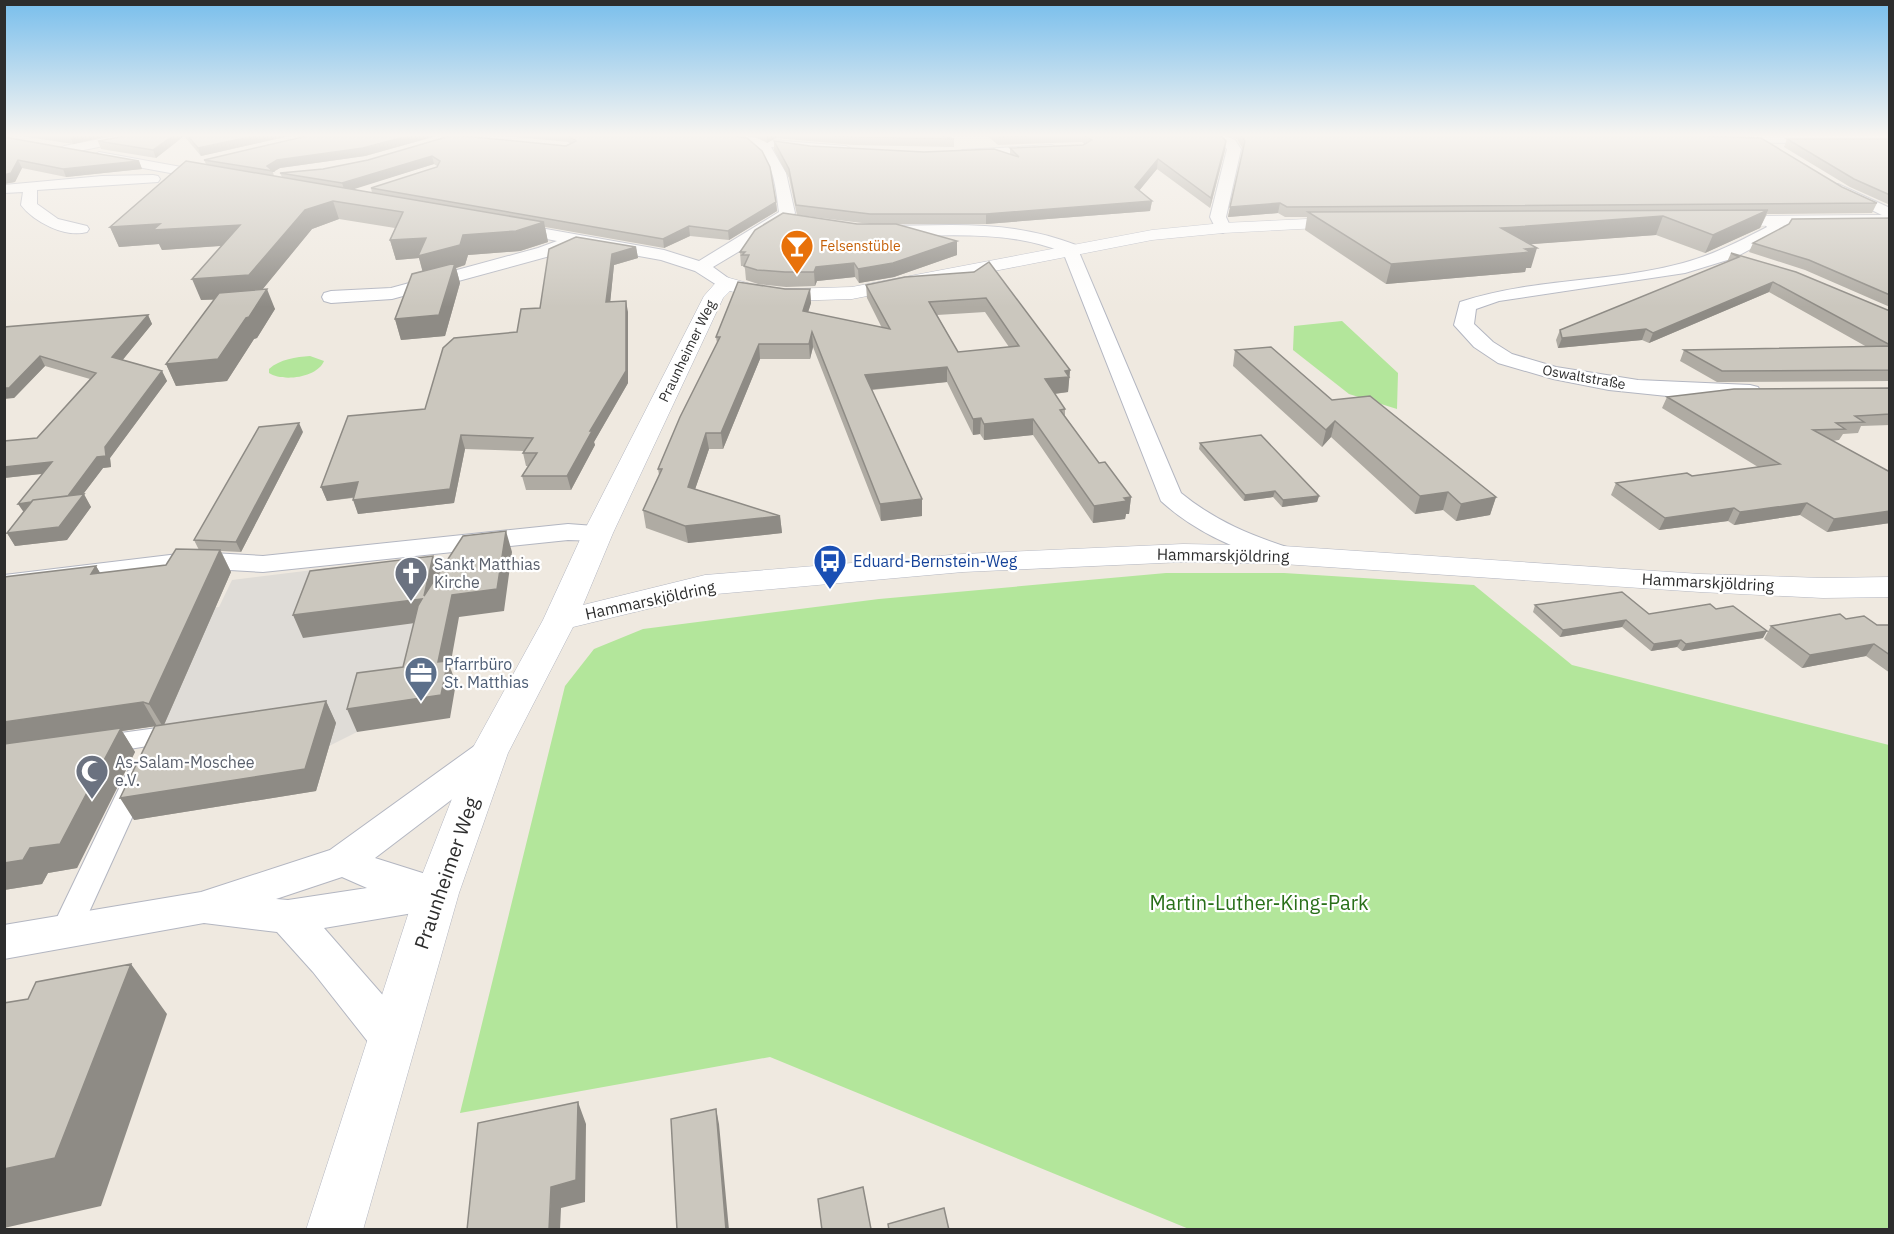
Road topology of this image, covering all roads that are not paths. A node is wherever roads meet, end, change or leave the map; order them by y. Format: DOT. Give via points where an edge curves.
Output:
graph roads {
  1 [pos="31,193"];
  2 [pos="783,193"];
  3 [pos="1224,193"];
  4 [pos="1849,193"];
  5 [pos="1890,214"];
  6 [pos="1890,220"];
  7 [pos="1702,221"];
  8 [pos="1770,221"];
  9 [pos="1371,222"];
  10 [pos="492,224"];
  11 [pos="1223,228"];
  12 [pos="81,229"];
  13 [pos="864,231"];
  14 [pos="577,239"];
  15 [pos="1070,249"];
  16 [pos="1728,254"];
  17 [pos="1756,263"];
  18 [pos="701,267"];
  19 [pos="726,283"];
  20 [pos="331,297"];
  21 [pos="1766,392"];
  22 [pos="598,533"];
  23 [pos="1283,555"];
  24 [pos="4,584"];
  25 [pos="1890,587"];
  26 [pos="560,620"];
  27 [pos="75,748"];
  28 [pos="489,753"];
  29 [pos="344,861"];
  30 [pos="437,893"];
  31 [pos="201,908"];
  32 [pos="288,917"];
  33 [pos="65,932"];
  34 [pos="4,942"];
  35 [pos="392,1038"];
  36 [pos="334,1230"];
  1 -- 12 [label="street" via="29,205 52,224"];
  2 -- 18 [label="street" via="790,221"];
  3 -- 11 [label="street" via="1218,217"];
  4 -- 5 [label="street"];
  6 -- 8 [label="main road"];
  7 -- 8 [label="main road"];
  8 -- 16 [label="street, Oswaltstraße" via="1778,228"];
  9 -- 11 [label="main road"];
  10 -- 14 [label="street, Praunheimer Weg"];
  11 -- 15 [label="main road"];
  13 -- 15 [label="street" via="1006,231 1034,235"];
  14 -- 18 [label="street, Praunheimer Weg" via="664,255"];
  14 -- 20 [label="street" via="544,252 392,293"];
  15 -- 19 [label="main road" via="852,293 786,295"];
  15 -- 23 [label="street" via="1170,496 1192,517 1218,531"];
  16 -- 17 [label="street"];
  16 -- 21 [label="street, Oswaltstraße" via="1649,275 1496,296 1467,306 1464,325 1477,340 1503,358 1548,372 1694,391"];
  18 -- 19 [label="street, Praunheimer Weg"];
  19 -- 22 [label="main road, Praunheimer Weg" via="714,296"];
  22 -- 24 [label="street" via="568,532 263,564 195,560"];
  22 -- 26 [label="main road, Praunheimer Weg"];
  23 -- 25 [label="main road, Hammarskjöldring" via="1700,583"];
  23 -- 26 [label="main road, Hammarskjöldring" via="1078,556 705,585"];
  26 -- 28 [label="main road, Praunheimer Weg"];
  27 -- 33 [label="street" via="157,737"];
  28 -- 29 [label="street"];
  28 -- 30 [label="main road, Praunheimer Weg"];
  29 -- 30 [label="street" via="378,876"];
  29 -- 31 [label="street"];
  30 -- 32 [label="street"];
  30 -- 35 [label="main road, Praunheimer Weg"];
  31 -- 32 [label="street"];
  31 -- 33 [label="street"];
  32 -- 35 [label="street"];
  33 -- 34 [label="street"];
  35 -- 36 [label="main road, Praunheimer Weg"];
}
